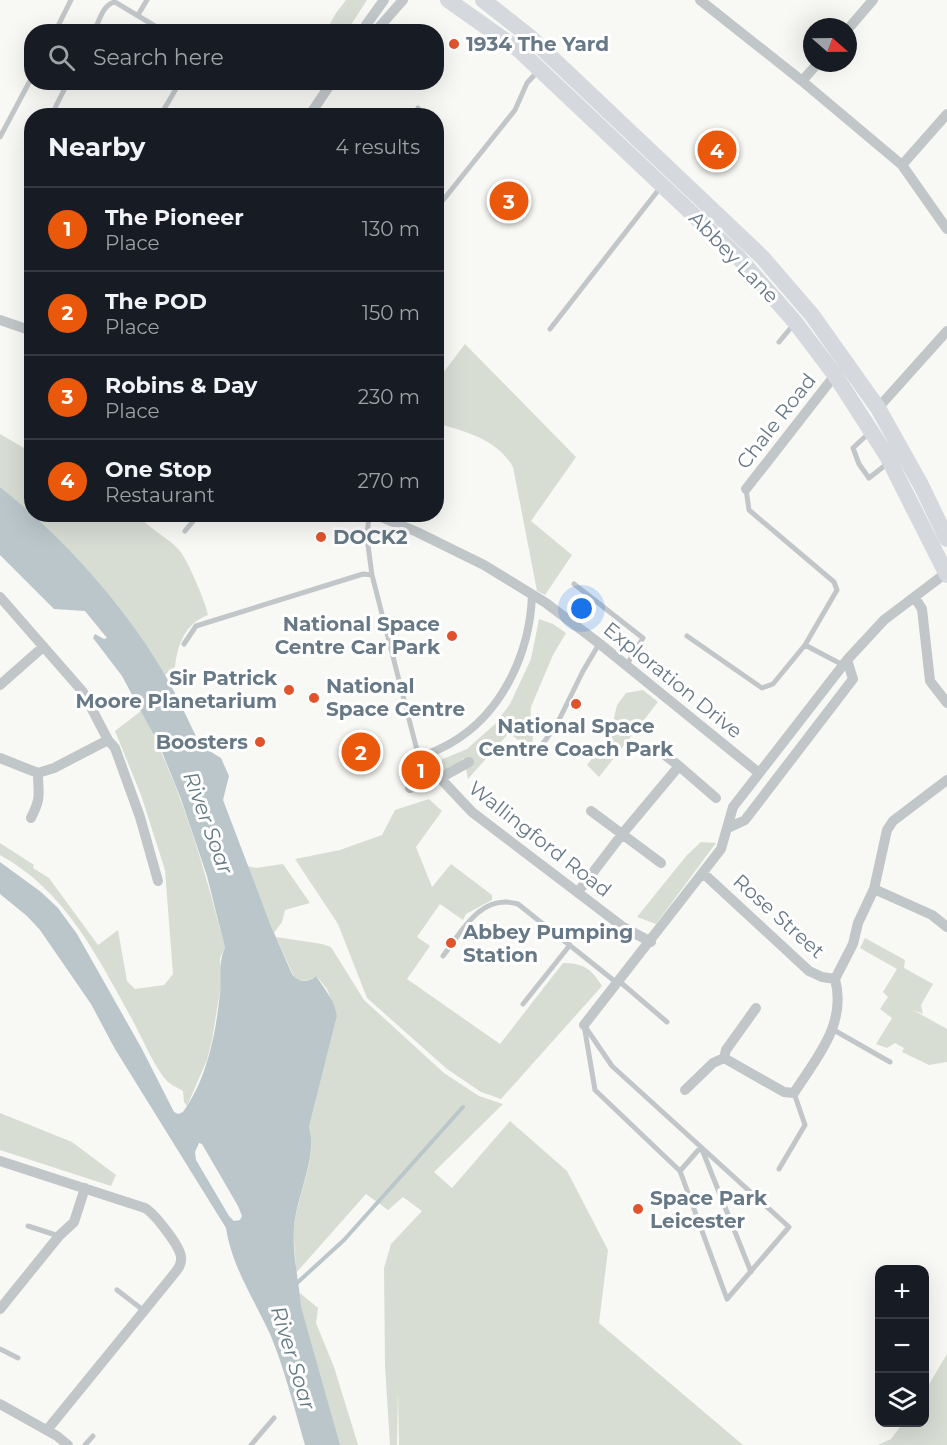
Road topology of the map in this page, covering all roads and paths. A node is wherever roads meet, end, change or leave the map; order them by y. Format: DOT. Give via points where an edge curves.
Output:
graph roads {
  1 [pos="71,0"];
  2 [pos="147,0"];
  3 [pos="384,0"];
  4 [pos="404,0"];
  5 [pos="448,0"];
  6 [pos="483,0"];
  7 [pos="700,0"];
  8 [pos="873,0"];
  9 [pos="108,2"];
  10 [pos="138,15"];
  11 [pos="857,19"];
  12 [pos="59,24"];
  13 [pos="98,24"];
  14 [pos="152,24"];
  15 [pos="367,24"];
  16 [pos="382,24"];
  17 [pos="530,37"];
  18 [pos="519,50"];
  19 [pos="539,69"];
  20 [pos="810,72"];
  21 [pos="802,81"];
  22 [pos="25,90"];
  23 [pos="64,90"];
  24 [pos="175,90"];
  25 [pos="327,90"];
  26 [pos="55,108"];
  27 [pos="165,108"];
  28 [pos="314,108"];
  29 [pos="947,114"];
  30 [pos="0,138"];
  31 [pos="902,165"];
  32 [pos="662,185"];
  33 [pos="444,199"];
  34 [pos="947,229"];
  35 [pos="0,320"];
  36 [pos="795,322"];
  37 [pos="24,329"];
  38 [pos="550,329"];
  39 [pos="947,331"];
  40 [pos="779,342"];
  41 [pos="835,375"];
  42 [pos="878,408"];
  43 [pos="867,425"];
  44 [pos="890,462"];
  45 [pos="746,489"];
  46 [pos="192,522"];
  47 [pos="368,522"];
  48 [pos="396,522"];
  49 [pos="185,531"];
  50 [pos="947,539"];
  51 [pos="947,574"];
  52 [pos="372,575"];
  53 [pos="574,584"];
  54 [pos="532,595"];
  55 [pos="0,597"];
  56 [pos="915,598"];
  57 [pos="687,636"];
  58 [pos="184,644"];
  59 [pos="600,644"];
  60 [pos="805,645"];
  61 [pos="43,647"];
  62 [pos="845,662"];
  63 [pos="626,666"];
  64 [pos="0,685"];
  65 [pos="947,703"];
  66 [pos="108,740"];
  67 [pos="539,749"];
  68 [pos="661,752"];
  69 [pos="0,758"];
  70 [pos="419,758"];
  71 [pos="469,762"];
  72 [pos="679,766"];
  73 [pos="38,773"];
  74 [pos="759,773"];
  75 [pos="440,778"];
  76 [pos="947,780"];
  77 [pos="416,786"];
  78 [pos="716,798"];
  79 [pos="591,811"];
  80 [pos="31,818"];
  81 [pos="728,828"];
  82 [pos="623,833"];
  83 [pos="661,863"];
  84 [pos="703,873"];
  85 [pos="158,881"];
  86 [pos="874,889"];
  87 [pos="578,892"];
  88 [pos="947,927"];
  89 [pos="651,942"];
  90 [pos="570,945"];
  91 [pos="443,956"];
  92 [pos="835,979"];
  93 [pos="619,982"];
  94 [pos="523,1004"];
  95 [pos="756,1008"];
  96 [pos="667,1022"];
  97 [pos="584,1025"];
  98 [pos="832,1029"];
  99 [pos="723,1058"];
  100 [pos="890,1062"];
  101 [pos="685,1090"];
  102 [pos="794,1093"];
  103 [pos="701,1148"];
  104 [pos="0,1161"];
  105 [pos="779,1169"];
  106 [pos="680,1171"];
  107 [pos="85,1188"];
  108 [pos="28,1226"];
  109 [pos="59,1236"];
  110 [pos="751,1272"];
  111 [pos="117,1290"];
  112 [pos="0,1309"];
  113 [pos="143,1310"];
  114 [pos="0,1349"];
  115 [pos="18,1358"];
  116 [pos="0,1404"];
  117 [pos="274,1418"];
  118 [pos="47,1430"];
  119 [pos="93,1436"];
  120 [pos="68,1445"];
  121 [pos="85,1445"];
  122 [pos="251,1445"];
  1 -- 12 [label="lane"];
  2 -- 10 [label="lane"];
  3 -- 15 [label="street"];
  4 -- 16 [label="street"];
  5 -- 18 [label="main road, Abbey Lane"];
  6 -- 17 [label="main road, Abbey Lane"];
  7 -- 21 [label="street"];
  8 -- 11 [label="street"];
  9 -- 10 [label="lane"];
  9 -- 13 [label="lane"];
  10 -- 14 [label="lane"];
  17 -- 18 [label="lane"];
  17 -- 42 [label="main road, Abbey Lane" via="762,257 812,315"];
  18 -- 19 [label="main road, Abbey Lane"];
  19 -- 32 [label="main road, Abbey Lane"];
  19 -- 33 [label="lane" via="527,83 515,110"];
  20 -- 21 [label="street"];
  21 -- 31 [label="street"];
  22 -- 30 [label="lane"];
  23 -- 26 [label="lane"];
  24 -- 27 [label="lane"];
  25 -- 28 [label="street"];
  29 -- 31 [label="street"];
  31 -- 34 [label="street"];
  32 -- 36 [label="main road, Abbey Lane" via="738,258"];
  32 -- 38 [label="lane"];
  35 -- 37 [label="street"];
  36 -- 40 [label="lane"];
  36 -- 41 [label="main road, Abbey Lane"];
  39 -- 42 [label="street"];
  41 -- 43 [label="main road, Abbey Lane"];
  41 -- 45 [label="street, Chale Road"];
  42 -- 43 [label="lane"];
  42 -- 50 [label="main road, Abbey Lane"];
  43 -- 44 [label="main road, Abbey Lane"];
  43 -- 44 [label="lane" via="853,448 859,464 869,478"];
  44 -- 51 [label="main road, Abbey Lane"];
  45 -- 60 [label="lane" via="748,510 834,582 837,590"];
  46 -- 49 [label="lane"];
  47 -- 52 [label="lane"];
  48 -- 54 [label="street, Exploration Drive" via="484,565"];
  51 -- 56 [label="street"];
  52 -- 58 [label="lane" via="363,574 196,626"];
  52 -- 70 [label="lane"];
  53 -- 63 [label="lane" via="643,638"];
  54 -- 59 [label="street, Exploration Drive"];
  54 -- 70 [label="street" via="522,656 501,694 470,730"];
  55 -- 61 [label="street"];
  56 -- 62 [label="street" via="884,620"];
  56 -- 65 [label="street" via="922,609 930,681"];
  57 -- 60 [label="lane" via="762,688 773,684"];
  59 -- 63 [label="street, Exploration Drive"];
  59 -- 67 [label="lane" via="557,724"];
  60 -- 62 [label="lane"];
  61 -- 64 [label="street"];
  61 -- 66 [label="street" via="83,692"];
  62 -- 74 [label="street"];
  62 -- 81 [label="street" via="852,679 745,820"];
  63 -- 74 [label="street, Exploration Drive"];
  66 -- 73 [label="street"];
  66 -- 85 [label="street" via="125,773"];
  68 -- 72 [label="street"];
  69 -- 73 [label="street"];
  70 -- 77 [label="street" via="413,761"];
  71 -- 75 [label="street, Wallingford Road"];
  72 -- 78 [label="street"];
  72 -- 82 [label="street"];
  73 -- 80 [label="street" via="40,792"];
  74 -- 81 [label="street" via="733,807"];
  75 -- 77 [label="street, Wallingford Road"];
  75 -- 87 [label="street, Wallingford Road" via="472,812"];
  76 -- 86 [label="street" via="892,821"];
  79 -- 82 [label="street"];
  81 -- 84 [label="street" via="721,849"];
  82 -- 83 [label="street"];
  82 -- 87 [label="street"];
  84 -- 89 [label="street"];
  84 -- 92 [label="street, Rose Street" via="809,971"];
  86 -- 88 [label="street" via="932,915"];
  86 -- 92 [label="street"];
  87 -- 89 [label="street, Wallingford Road" via="623,927"];
  89 -- 93 [label="street"];
  90 -- 91 [label="lane" via="518,904 498,902 480,910"];
  90 -- 93 [label="lane"];
  90 -- 94 [label="lane"];
  92 -- 98 [label="street" via="839,1002"];
  93 -- 96 [label="lane"];
  93 -- 97 [label="street"];
  95 -- 99 [label="street"];
  97 -- 103 [label="lane" via="612,1066"];
  97 -- 106 [label="lane" via="595,1090"];
  98 -- 100 [label="lane"];
  98 -- 102 [label="street"];
  99 -- 101 [label="street" via="713,1062"];
  99 -- 102 [label="street" via="784,1092"];
  102 -- 105 [label="lane" via="805,1125"];
  103 -- 106 [label="lane"];
  103 -- 110 [label="lane"];
  103 -- 110 [label="lane" via="789,1227"];
  104 -- 107 [label="street"];
  106 -- 110 [label="lane" via="727,1299"];
  107 -- 109 [label="street" via="74,1222"];
  107 -- 113 [label="street" via="150,1211 181,1253 178,1268"];
  108 -- 109 [label="lane"];
  109 -- 112 [label="street"];
  111 -- 113 [label="lane"];
  113 -- 118 [label="street"];
  114 -- 115 [label="lane"];
  116 -- 118 [label="street"];
  117 -- 122 [label="lane"];
  118 -- 120 [label="street"];
  119 -- 121 [label="lane"];
}
